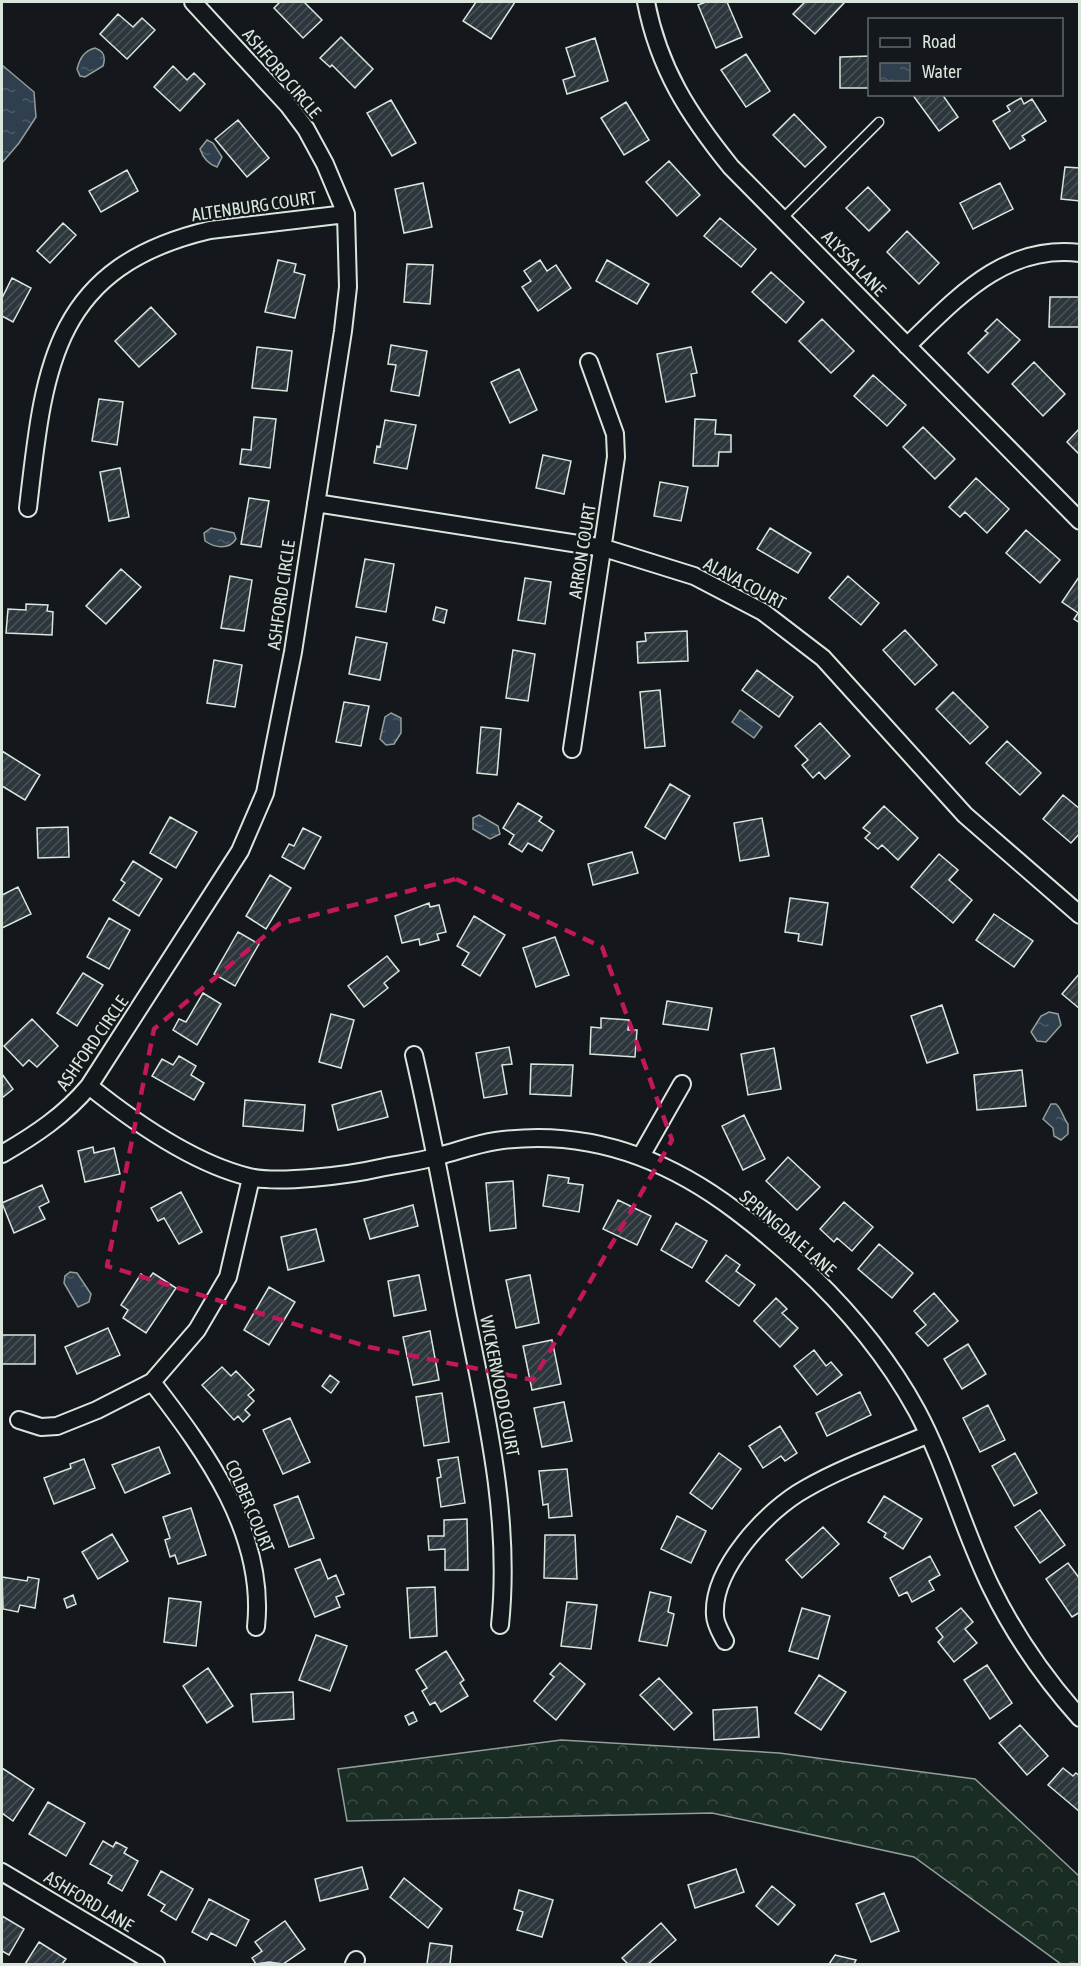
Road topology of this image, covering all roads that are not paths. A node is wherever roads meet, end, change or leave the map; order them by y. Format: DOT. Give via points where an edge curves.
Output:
graph roads {
  1 [pos="646,2"];
  2 [pos="203,4"];
  3 [pos="879,122"];
  4 [pos="346,214"];
  5 [pos="783,218"];
  6 [pos="1080,253"];
  7 [pos="907,346"];
  8 [pos="589,362"];
  9 [pos="316,503"];
  10 [pos="28,508"];
  11 [pos="1080,521"];
  12 [pos="604,548"];
  13 [pos="572,749"];
  14 [pos="1080,915"];
  15 [pos="414,1054"];
  16 [pos="682,1084"];
  17 [pos="89,1086"];
  18 [pos="2,1154"];
  19 [pos="641,1156"];
  20 [pos="438,1157"];
  21 [pos="251,1178"];
  22 [pos="152,1382"];
  23 [pos="19,1420"];
  24 [pos="927,1435"];
  25 [pos="500,1625"];
  26 [pos="256,1627"];
  27 [pos="725,1641"];
  28 [pos="1080,1718"];
  29 [pos="2,1872"];
  30 [pos="156,1965"];
  1 -- 5 [label="street, ALYSSA LANE" via="664,65 693,119 731,167"];
  2 -- 4 [label="street, ASHFORD CIRCLE" via="306,129 326,164"];
  3 -- 5 [label="lane"];
  4 -- 9 [label="street, ASHFORD CIRCLE" via="348,287"];
  4 -- 10 [label="street, ALTENBURG COURT" via="189,235 147,249 92,290 69,322 50,365"];
  5 -- 7 [label="street, ALYSSA LANE"];
  6 -- 7 [label="street" via="1042,253 1007,263 973,283"];
  7 -- 11 [label="street, ALYSSA LANE"];
  8 -- 12 [label="street, ARRON COURT" via="615,434 616,457"];
  9 -- 12 [label="street, ALAVA COURT"];
  9 -- 17 [label="street, ASHFORD CIRCLE" via="293,652 265,793 255,820 206,907"];
  12 -- 13 [label="street, ARRON COURT"];
  12 -- 14 [label="street, ALAVA COURT" via="694,576 786,628 823,658 965,815"];
  15 -- 20 [label="street, WICKERWOOD COURT"];
  16 -- 19 [label="street"];
  17 -- 18 [label="street, ASHFORD CIRCLE" via="45,1128"];
  17 -- 21 [label="street, SPRINGDALE LANE" via="137,1123 219,1166"];
  19 -- 20 [label="street, SPRINGDALE LANE" via="592,1142 522,1139 481,1144"];
  19 -- 24 [label="street, SPRINGDALE LANE" via="735,1210 847,1311 884,1358"];
  20 -- 21 [label="street, SPRINGDALE LANE" via="325,1177"];
  20 -- 25 [label="street, WICKERWOOD COURT" via="500,1494 504,1561"];
  21 -- 22 [label="street" via="228,1277 197,1330"];
  22 -- 23 [label="street" via="57,1426"];
  22 -- 26 [label="street, COLBER COURT" via="192,1435 228,1496 255,1565 259,1598"];
  24 -- 27 [label="street" via="805,1489 767,1518 733,1560 719,1589 715,1618"];
  24 -- 28 [label="street, SPRINGDALE LANE" via="991,1588 1050,1683"];
  29 -- 30 [label="street, ASHFORD LANE"];
}
